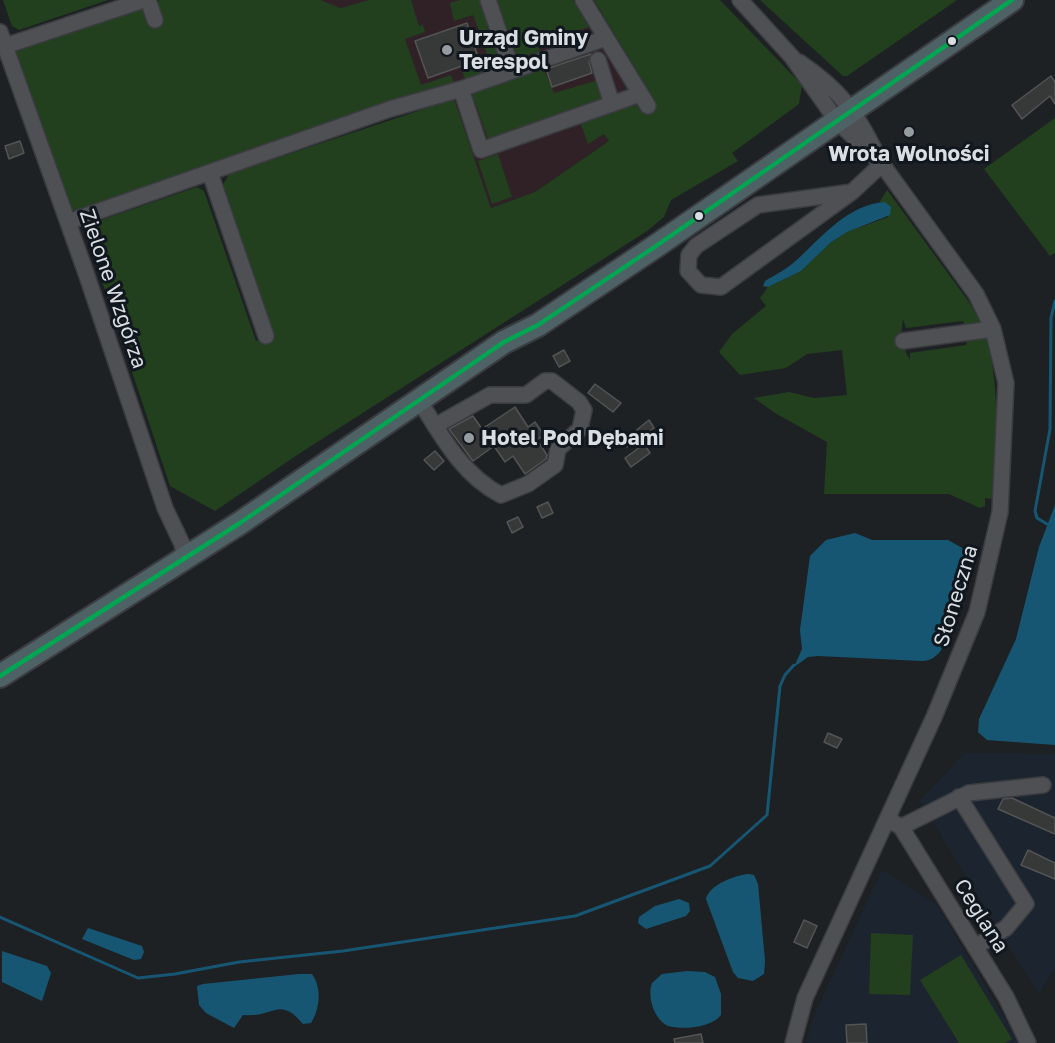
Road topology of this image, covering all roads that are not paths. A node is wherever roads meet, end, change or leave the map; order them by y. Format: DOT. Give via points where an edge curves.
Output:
graph roads {
  1 [pos="146,0"];
  2 [pos="488,0"];
  3 [pos="583,0"];
  4 [pos="740,0"];
  5 [pos="987,0"];
  6 [pos="1012,0"];
  7 [pos="155,20"];
  8 [pos="606,38"];
  9 [pos="2,39"];
  10 [pos="598,60"];
  11 [pos="512,70"];
  12 [pos="461,89"];
  13 [pos="612,104"];
  14 [pos="841,110"];
  15 [pos="882,164"];
  16 [pos="210,173"];
  17 [pos="852,192"];
  18 [pos="68,222"];
  19 [pos="993,329"];
  20 [pos="266,336"];
  21 [pos="903,341"];
  22 [pos="419,400"];
  23 [pos="435,426"];
  24 [pos="185,558"];
  25 [pos="0,676"];
  26 [pos="1043,785"];
  27 [pos="959,797"];
  28 [pos="887,819"];
  29 [pos="901,827"];
  30 [pos="975,947"];
  31 [pos="794,1043"];
  32 [pos="1028,1043"];
  1 -- 7 [label="street"];
  1 -- 9 [label="street"];
  2 -- 11 [label="street"];
  3 -- 8 [label="street"];
  4 -- 14 [label="street, Słoneczna" via="792,57 822,78"];
  5 -- 14 [label="highway"];
  6 -- 14 [label="highway"];
  8 -- 11 [label="street"];
  8 -- 13 [label="street" via="644,100"];
  9 -- 18 [label="street, Zielone Wzgórza"];
  10 -- 13 [label="street"];
  11 -- 12 [label="street"];
  12 -- 13 [label="street" via="482,150"];
  12 -- 16 [label="street" via="390,108"];
  14 -- 15 [label="street, Słoneczna"];
  14 -- 22 [label="highway" via="538,325 504,342"];
  15 -- 17 [label="street"];
  15 -- 19 [label="street, Słoneczna" via="976,294"];
  16 -- 18 [label="street"];
  16 -- 20 [label="street"];
  17 -- 17 [label="street" via="758,205 696,246 689,255 688,272 701,285 722,287"];
  18 -- 24 [label="street, Zielone Wzgórza"];
  19 -- 21 [label="street"];
  19 -- 28 [label="street, Słoneczna" via="1006,383 1002,488 994,547 966,643"];
  22 -- 23 [label="street"];
  22 -- 24 [label="highway"];
  23 -- 23 [label="street" via="482,485 501,495 520,488 555,465 558,449 580,429 584,410 552,381 545,381 526,395 490,395 475,401"];
  24 -- 25 [label="highway"];
  26 -- 27 [label="street"];
  27 -- 29 [label="street"];
  27 -- 30 [label="street" via="1026,904 1006,928"];
  28 -- 29 [label="street, Ceglana"];
  28 -- 31 [label="street, Słoneczna" via="805,998"];
  29 -- 30 [label="street, Ceglana"];
  30 -- 32 [label="street, Ceglana"];
}
